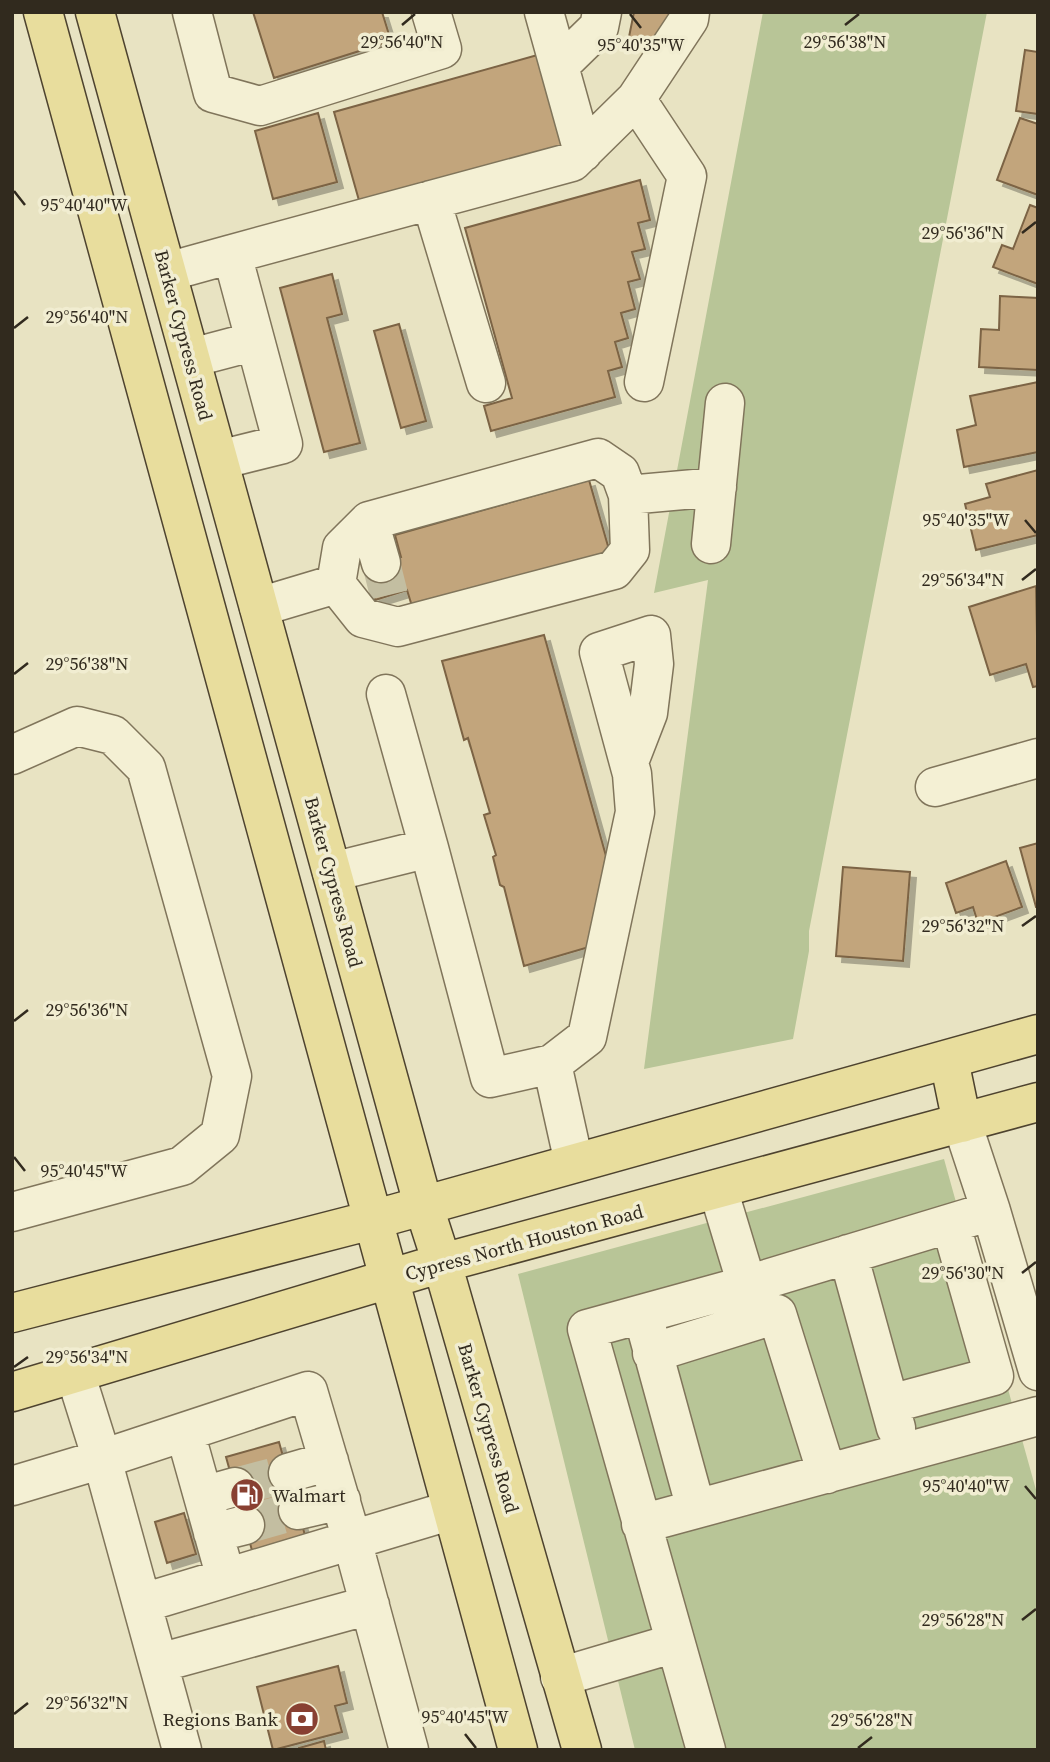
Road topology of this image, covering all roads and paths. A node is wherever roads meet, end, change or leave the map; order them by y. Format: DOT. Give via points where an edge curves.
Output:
graph roads {
  1 [pos="43,12"];
  2 [pos="192,12"];
  3 [pos="431,12"];
  4 [pos="544,12"];
  5 [pos="602,12"];
  6 [pos="690,12"];
  7 [pos="99,13"];
  8 [pos="559,66"];
  9 [pos="636,99"];
  10 [pos="583,152"];
  11 [pos="430,200"];
  12 [pos="232,254"];
  13 [pos="167,272"];
  14 [pos="255,341"];
  15 [pos="191,358"];
  16 [pos="644,382"];
  17 [pos="486,383"];
  18 [pos="725,403"];
  19 [pos="219,460"];
  20 [pos="717,487"];
  21 [pos="628,495"];
  22 [pos="369,521"];
  23 [pos="711,544"];
  24 [pos="336,584"];
  25 [pos="390,595"];
  26 [pos="259,607"];
  27 [pos="209,624"];
  28 [pos="386,694"];
  29 [pos="12,755"];
  30 [pos="1038,758"];
  31 [pos="629,762"];
  32 [pos="935,787"];
  33 [pos="429,848"];
  34 [pos="332,872"];
  35 [pos="1038,1034"];
  36 [pos="949,1060"];
  37 [pos="552,1064"];
  38 [pos="1038,1102"];
  39 [pos="962,1122"];
  40 [pos="573,1163"];
  41 [pos="718,1189"];
  42 [pos="423,1204"];
  43 [pos="991,1211"];
  44 [pos="12,1212"];
  45 [pos="372,1220"];
  46 [pos="951,1225"];
  47 [pos="848,1254"];
  48 [pos="442,1263"];
  49 [pos="388,1279"];
  50 [pos="747,1285"];
  51 [pos="12,1313"];
  52 [pos="644,1314"];
  53 [pos="652,1353"];
  54 [pos="1038,1371"];
  55 [pos="75,1373"];
  56 [pos="12,1392"];
  57 [pos="665,1398"];
  58 [pos="890,1404"];
  59 [pos="610,1415"];
  60 [pos="1038,1416"];
  61 [pos="185,1432"];
  62 [pos="902,1453"];
  63 [pos="103,1459"];
  64 [pos="329,1461"];
  65 [pos="288,1473"];
  66 [pos="827,1474"];
  67 [pos="12,1486"];
  68 [pos="341,1500"];
  69 [pos="696,1509"];
  70 [pos="298,1510"];
  71 [pos="452,1510"];
  72 [pos="641,1524"];
  73 [pos="352,1540"];
  74 [pos="226,1578"];
  75 [pos="143,1603"];
  76 [pos="370,1605"];
  77 [pos="675,1643"];
  78 [pos="159,1663"];
  79 [pos="560,1676"];
  80 [pos="182,1750"];
  81 [pos="408,1750"];
  82 [pos="518,1750"];
  83 [pos="582,1750"];
  84 [pos="706,1750"];
  1 -- 27 [label="main road"];
  2 -- 3 [label="street" via="213,93 260,106 442,49"];
  4 -- 8 [label="street"];
  5 -- 8 [label="street" via="599,27"];
  6 -- 9 [label="street"];
  7 -- 13 [label="main road, Barker Cypress Road"];
  8 -- 10 [label="street"];
  9 -- 10 [label="street"];
  9 -- 16 [label="street" via="687,176"];
  10 -- 11 [label="street" via="572,162"];
  11 -- 12 [label="street"];
  11 -- 17 [label="street"];
  12 -- 13 [label="street"];
  12 -- 14 [label="street"];
  13 -- 15 [label="main road, Barker Cypress Road"];
  14 -- 15 [label="street"];
  14 -- 19 [label="street" via="283,443"];
  15 -- 19 [label="main road, Barker Cypress Road"];
  18 -- 20 [label="street"];
  19 -- 26 [label="main road, Barker Cypress Road"];
  20 -- 21 [label="street"];
  20 -- 23 [label="street"];
  21 -- 22 [label="street" via="620,473 598,458"];
  21 -- 25 [label="street" via="630,550 614,570"];
  22 -- 24 [label="street" via="342,548"];
  22 -- 25 [label="street"];
  24 -- 25 [label="street" via="363,618"];
  24 -- 26 [label="street"];
  26 -- 27 [label="main road"];
  26 -- 34 [label="main road, Barker Cypress Road"];
  27 -- 45 [label="main road"];
  28 -- 33 [label="street"];
  29 -- 44 [label="street" via="77,726 113,735 146,768 232,1076 220,1135 182,1166"];
  30 -- 32 [label="street"];
  31 -- 37 [label="street" via="635,812 587,1037"];
  33 -- 34 [label="street"];
  33 -- 37 [label="street" via="491,1078"];
  34 -- 42 [label="main road, Barker Cypress Road"];
  35 -- 36 [label="main road"];
  36 -- 39 [label="main road"];
  36 -- 40 [label="main road"];
  37 -- 40 [label="street"];
  38 -- 39 [label="main road, Cypress North Houston Road"];
  39 -- 41 [label="main road, Cypress North Houston Road"];
  39 -- 43 [label="street"];
  40 -- 42 [label="main road"];
  41 -- 48 [label="main road, Cypress North Houston Road"];
  41 -- 50 [label="street"];
  42 -- 45 [label="main road"];
  42 -- 48 [label="main road, Barker Cypress Road"];
  43 -- 46 [label="street"];
  43 -- 54 [label="street"];
  45 -- 49 [label="main road"];
  45 -- 51 [label="main road"];
  46 -- 47 [label="street"];
  46 -- 58 [label="street" via="995,1376"];
  47 -- 50 [label="street"];
  47 -- 58 [label="street"];
  48 -- 49 [label="main road, Cypress North Houston Road"];
  48 -- 79 [label="main road, Barker Cypress Road"];
  49 -- 55 [label="main road, Cypress North Houston Road"];
  49 -- 71 [label="main road"];
  50 -- 52 [label="street"];
  52 -- 53 [label="street"];
  52 -- 59 [label="street" via="587,1329"];
  53 -- 57 [label="street"];
  53 -- 66 [label="street" via="777,1314"];
  55 -- 56 [label="main road, Cypress North Houston Road"];
  55 -- 63 [label="street"];
  57 -- 59 [label="street"];
  57 -- 69 [label="street"];
  58 -- 62 [label="street"];
  59 -- 72 [label="street"];
  60 -- 62 [label="street"];
  61 -- 63 [label="street"];
  61 -- 64 [label="street" via="308,1391"];
  61 -- 74 [label="street" via="219,1491 229,1529"];
  62 -- 66 [label="street"];
  63 -- 67 [label="street"];
  63 -- 75 [label="street"];
  64 -- 65 [label="street"];
  64 -- 68 [label="street"];
  66 -- 69 [label="street"];
  68 -- 70 [label="street"];
  68 -- 73 [label="street"];
  69 -- 72 [label="street"];
  71 -- 73 [label="street"];
  71 -- 82 [label="main road"];
  72 -- 77 [label="street"];
  73 -- 74 [label="street"];
  73 -- 76 [label="street"];
  74 -- 75 [label="street"];
  75 -- 78 [label="street"];
  76 -- 78 [label="street"];
  76 -- 81 [label="street"];
  77 -- 79 [label="street"];
  77 -- 84 [label="street"];
  78 -- 80 [label="street"];
  79 -- 83 [label="main road, Barker Cypress Road"];
}
